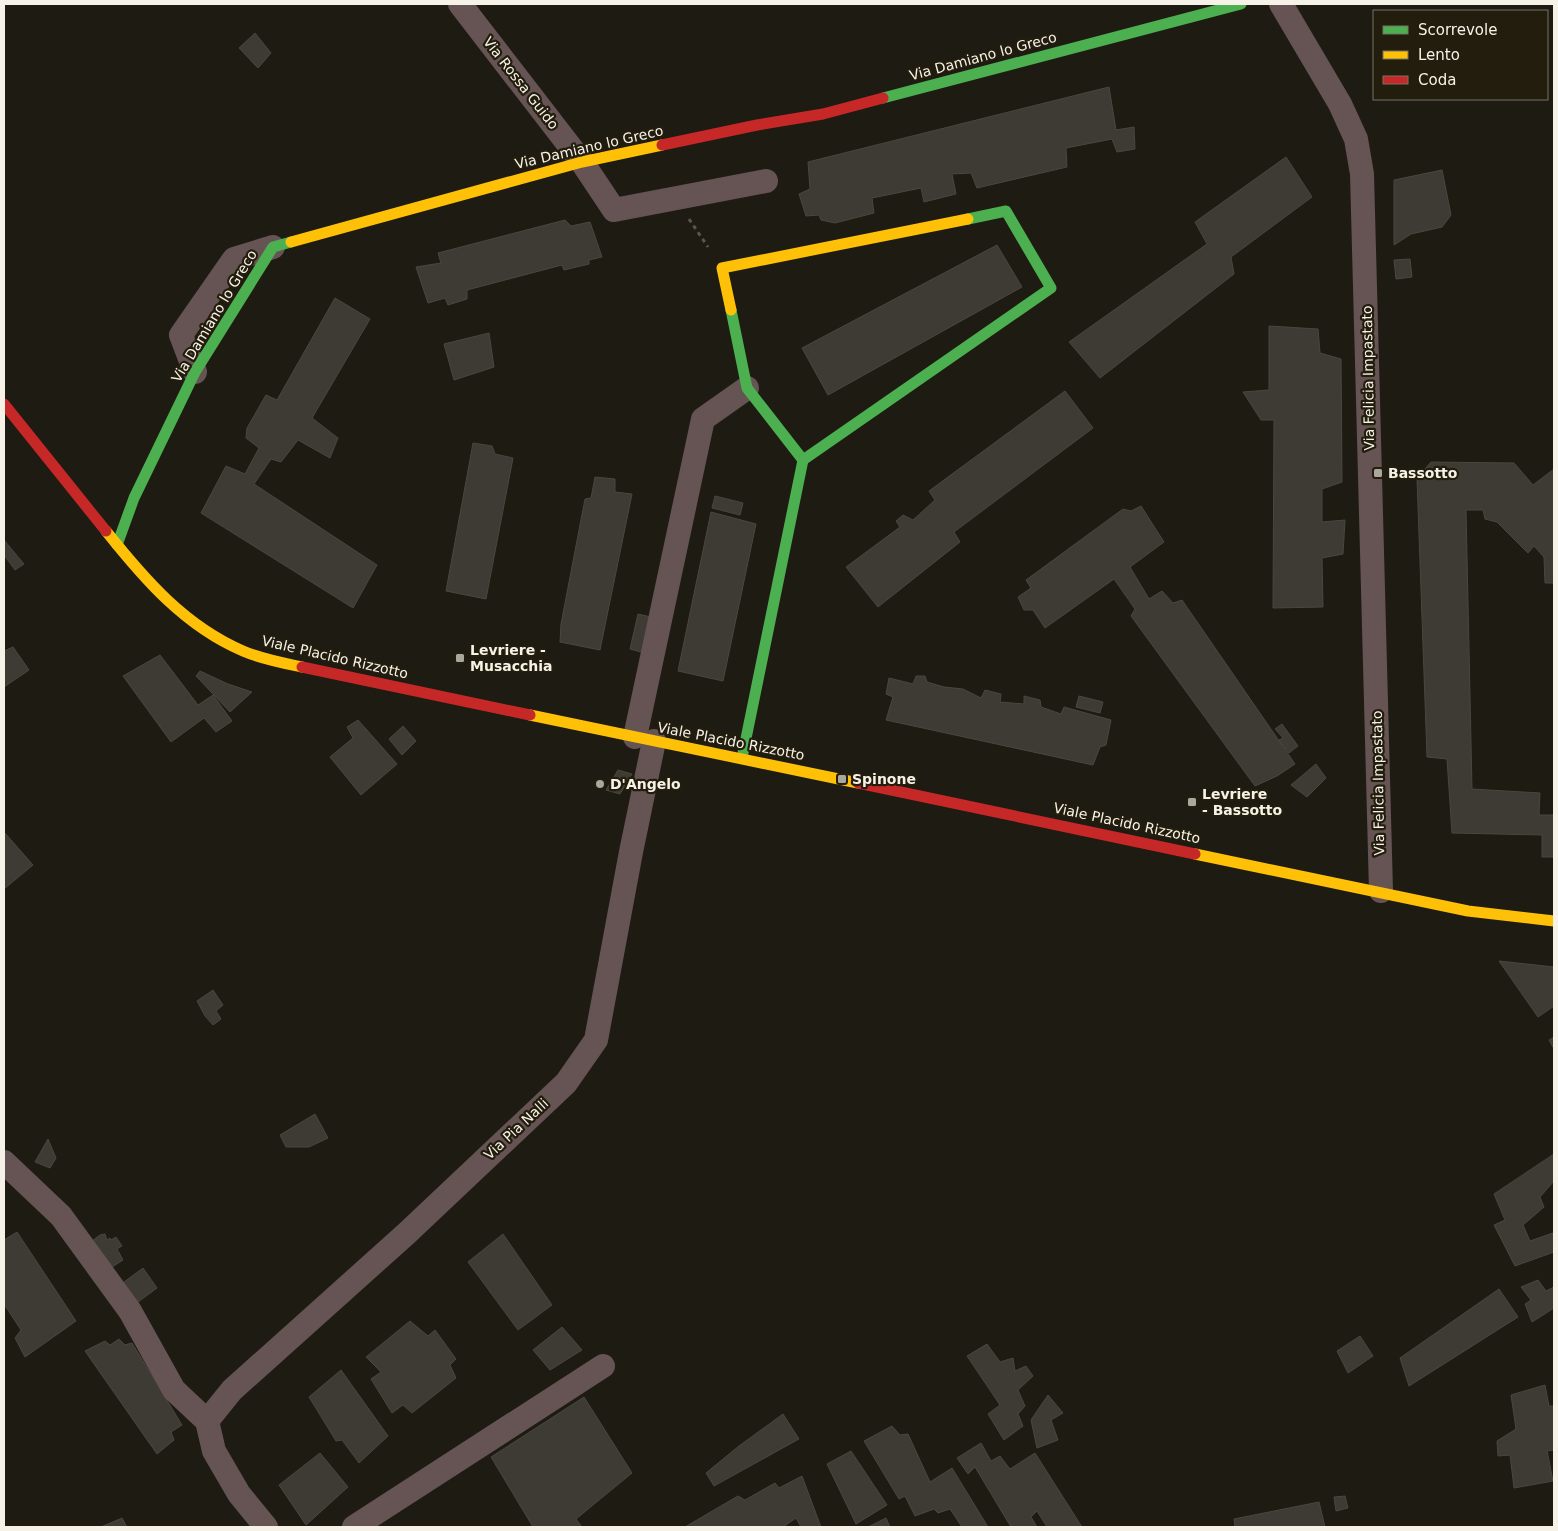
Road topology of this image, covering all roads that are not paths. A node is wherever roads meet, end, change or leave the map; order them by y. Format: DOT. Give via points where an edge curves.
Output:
graph roads {
  1 [pos="460,4"];
  2 [pos="1241,4"];
  3 [pos="1281,4"];
  4 [pos="582,162"];
  5 [pos="766,181"];
  6 [pos="273,247"];
  7 [pos="195,372"];
  8 [pos="747,388"];
  9 [pos="4,404"];
  10 [pos="803,460"];
  11 [pos="117,545"];
  12 [pos="644,739"];
  13 [pos="742,758"];
  14 [pos="1381,891"];
  15 [pos="1554,921"];
  16 [pos="4,1162"];
  17 [pos="603,1366"];
  18 [pos="207,1421"];
  19 [pos="266,1527"];
  20 [pos="354,1527"];
  1 -- 4 [label="street, Via Rossa Guido"];
  2 -- 4 [label="street, Via Damiano lo Greco" via="824,114"];
  3 -- 14 [label="street, Via Felicia Impastato" via="1340,104 1356,139 1362,174"];
  4 -- 5 [label="street, Via Rossa Guido" via="614,210"];
  4 -- 6 [label="street, Via Damiano lo Greco"];
  6 -- 7 [label="street, Via Damiano lo Greco"];
  6 -- 7 [label="street" via="234,259 181,334"];
  7 -- 11 [label="street, Via Damiano lo Greco" via="134,498"];
  8 -- 10 [label="street"];
  8 -- 10 [label="street" via="722,268 1006,211 1051,288"];
  8 -- 12 [label="street, Via Pia Nalli" via="703,419"];
  9 -- 11 [label="street, Viale Placido Rizzotto"];
  10 -- 13 [label="street"];
  11 -- 12 [label="street, Viale Placido Rizzotto" via="179,612 245,652 288,664"];
  12 -- 13 [label="street, Viale Placido Rizzotto"];
  12 -- 18 [label="street, Via Pia Nalli" via="631,852 596,1040 566,1083 406,1234 232,1390"];
  13 -- 14 [label="street, Viale Placido Rizzotto"];
  14 -- 15 [label="street, Viale Placido Rizzotto" via="1468,911"];
  16 -- 18 [label="street" via="61,1216 130,1311 174,1390"];
  17 -- 20 [label="street"];
  18 -- 19 [label="street" via="214,1451 239,1494"];
}
